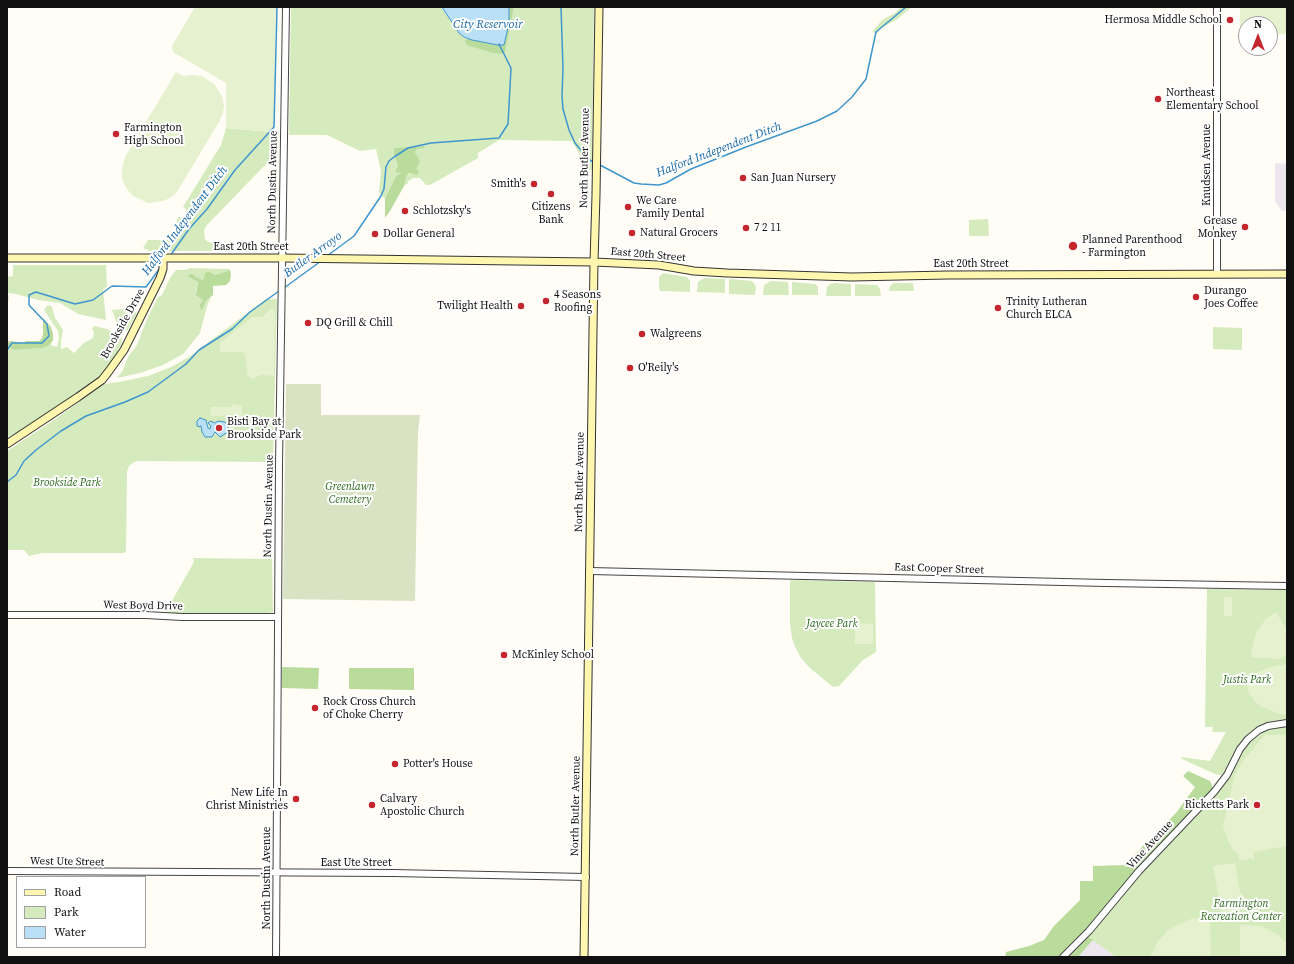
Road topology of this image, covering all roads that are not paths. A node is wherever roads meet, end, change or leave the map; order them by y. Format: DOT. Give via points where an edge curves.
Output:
graph roads {
  1 [pos="286,7"];
  2 [pos="599,7"];
  3 [pos="1217,7"];
  4 [pos="7,258"];
  5 [pos="163,258"];
  6 [pos="282,258"];
  7 [pos="594,262"];
  8 [pos="1217,274"];
  9 [pos="1287,274"];
  10 [pos="7,444"];
  11 [pos="590,571"];
  12 [pos="1287,586"];
  13 [pos="7,615"];
  14 [pos="278,617"];
  15 [pos="1287,723"];
  16 [pos="7,871"];
  17 [pos="277,872"];
  18 [pos="126,873"];
  19 [pos="586,877"];
  20 [pos="276,957"];
  21 [pos="584,957"];
  22 [pos="1063,957"];
  1 -- 6 [label="street, North Dustin Avenue"];
  2 -- 7 [label="main road, North Butler Avenue"];
  3 -- 8 [label="street, Knudsen Avenue"];
  4 -- 5 [label="main road, East 20th Street"];
  5 -- 6 [label="main road, East 20th Street"];
  5 -- 10 [label="main road, Brookside Drive" via="160,278 124,350 102,380"];
  6 -- 7 [label="main road, East 20th Street"];
  6 -- 14 [label="street, North Dustin Avenue"];
  7 -- 8 [label="main road, East 20th Street" via="659,265 727,273 822,276"];
  7 -- 11 [label="main road, North Butler Avenue"];
  8 -- 9 [label="main road, East 20th Street"];
  11 -- 12 [label="street, East Cooper Street"];
  11 -- 19 [label="main road, North Butler Avenue"];
  13 -- 14 [label="street, West Boyd Drive"];
  14 -- 17 [label="street, North Dustin Avenue"];
  15 -- 22 [label="street, Vine Avenue" via="1268,726 1248,739 1214,792"];
  16 -- 18 [label="street, West Ute Street"];
  17 -- 18 [label="street, East Ute Street"];
  17 -- 19 [label="street, East Ute Street"];
  17 -- 20 [label="street, North Dustin Avenue"];
  19 -- 21 [label="main road, North Butler Avenue"];
}
